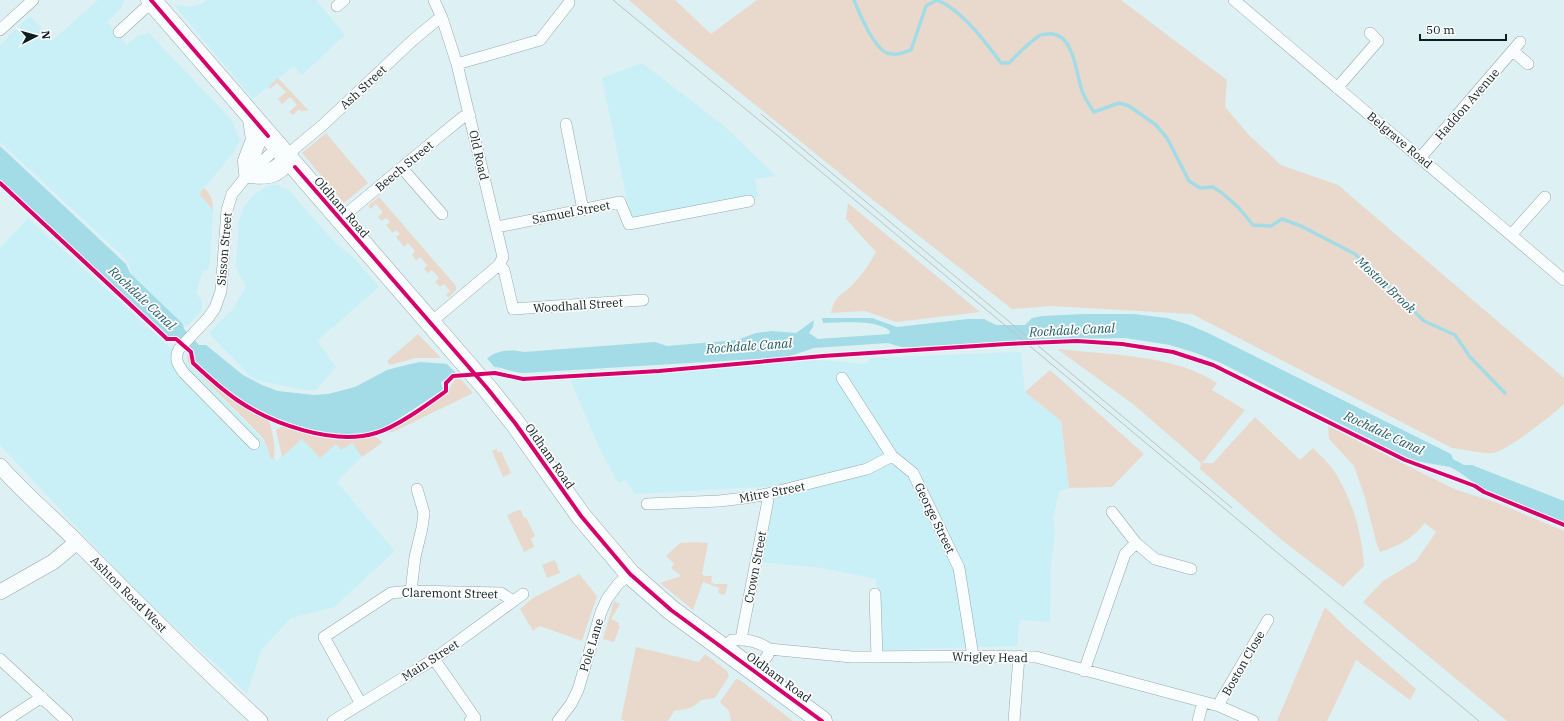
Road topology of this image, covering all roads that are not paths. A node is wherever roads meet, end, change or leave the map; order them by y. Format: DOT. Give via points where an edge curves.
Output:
graph roads {
  1 [pos="33,0"];
  2 [pos="434,0"];
  3 [pos="1234,0"];
  4 [pos="155,1"];
  5 [pos="570,3"];
  6 [pos="442,18"];
  7 [pos="0,30"];
  8 [pos="119,32"];
  9 [pos="1370,33"];
  10 [pos="1520,42"];
  11 [pos="1513,51"];
  12 [pos="457,64"];
  13 [pos="1528,64"];
  14 [pos="1337,88"];
  15 [pos="470,116"];
  16 [pos="253,119"];
  17 [pos="566,124"];
  18 [pos="283,153"];
  19 [pos="1421,157"];
  20 [pos="402,168"];
  21 [pos="249,173"];
  22 [pos="1545,197"];
  23 [pos="749,201"];
  24 [pos="583,210"];
  25 [pos="442,214"];
  26 [pos="340,219"];
  27 [pos="497,227"];
  28 [pos="1511,236"];
  29 [pos="499,266"];
  30 [pos="1564,280"];
  31 [pos="643,300"];
  32 [pos="430,323"];
  33 [pos="842,378"];
  34 [pos="254,444"];
  35 [pos="892,456"];
  36 [pos="0,466"];
  37 [pos="417,489"];
  38 [pos="767,494"];
  39 [pos="647,504"];
  40 [pos="1112,512"];
  41 [pos="77,542"];
  42 [pos="1136,543"];
  43 [pos="1191,569"];
  44 [pos="630,574"];
  45 [pos="411,591"];
  46 [pos="0,592"];
  47 [pos="524,594"];
  48 [pos="875,594"];
  49 [pos="513,602"];
  50 [pos="1268,620"];
  51 [pos="741,639"];
  52 [pos="769,649"];
  53 [pos="724,650"];
  54 [pos="973,656"];
  55 [pos="1019,656"];
  56 [pos="877,657"];
  57 [pos="0,659"];
  58 [pos="434,659"];
  59 [pos="1084,671"];
  60 [pos="755,672"];
  61 [pos="42,697"];
  62 [pos="1203,702"];
  63 [pos="361,704"];
  64 [pos="1219,706"];
  65 [pos="473,719"];
  66 [pos="5,721"];
  67 [pos="67,721"];
  68 [pos="260,721"];
  69 [pos="333,721"];
  70 [pos="558,721"];
  71 [pos="822,721"];
  72 [pos="1014,721"];
  73 [pos="1198,721"];
  74 [pos="1253,721"];
  1 -- 7 [label="street"];
  2 -- 6 [label="street, Old Road"];
  3 -- 14 [label="street, Belgrave Road"];
  4 -- 8 [label="street"];
  4 -- 16 [label="highway, Oldham Road"];
  5 -- 12 [label="street" via="540,40"];
  6 -- 12 [label="street, Old Road"];
  6 -- 18 [label="street, Ash Street" via="413,40 324,124 298,146"];
  9 -- 14 [label="street" via="1378,41"];
  10 -- 11 [label="street, Haddon Avenue"];
  11 -- 13 [label="street"];
  11 -- 19 [label="street, Haddon Avenue"];
  12 -- 15 [label="street, Old Road"];
  14 -- 19 [label="street, Belgrave Road"];
  15 -- 20 [label="street, Beech Street" via="463,117"];
  15 -- 27 [label="street, Old Road"];
  16 -- 18 [label="highway, Oldham Road"];
  16 -- 21 [label="highway" via="256,140 248,161"];
  17 -- 24 [label="street"];
  18 -- 21 [label="highway" via="279,170 262,175"];
  18 -- 26 [label="highway, Oldham Road"];
  19 -- 28 [label="street, Belgrave Road"];
  20 -- 25 [label="street"];
  20 -- 26 [label="street, Beech Street"];
  21 -- 34 [label="street, Sisson Street" via="232,194 227,210 221,291 215,308 179,349 176,360"];
  22 -- 28 [label="street"];
  23 -- 24 [label="street, Samuel Street" via="629,224 620,202"];
  24 -- 27 [label="street, Samuel Street"];
  26 -- 32 [label="highway, Oldham Road"];
  27 -- 29 [label="street, Old Road" via="503,257"];
  28 -- 30 [label="street, Belgrave Road"];
  29 -- 31 [label="street, Woodhall Street" via="504,270 513,309"];
  29 -- 32 [label="street"];
  32 -- 44 [label="highway, Oldham Road" via="515,423 581,516"];
  33 -- 35 [label="street, George Street"];
  35 -- 38 [label="street, Mitre Street" via="867,469"];
  35 -- 54 [label="street, George Street" via="913,473 959,568"];
  36 -- 41 [label="street, Ashton Road West" via="13,482"];
  37 -- 45 [label="street" via="424,513"];
  38 -- 39 [label="street, Mitre Street" via="725,500"];
  38 -- 51 [label="street, Crown Street" via="768,500"];
  40 -- 42 [label="street"];
  41 -- 46 [label="street" via="53,562"];
  41 -- 68 [label="street, Ashton Road West" via="206,671"];
  42 -- 43 [label="street" via="1155,559"];
  42 -- 59 [label="street" via="1125,554"];
  44 -- 53 [label="highway, Oldham Road" via="658,600"];
  44 -- 70 [label="street, Pole Lane" via="606,599 578,690"];
  45 -- 49 [label="street, Claremont Street" via="501,593"];
  45 -- 63 [label="street, Claremont Street" via="391,593 324,637"];
  47 -- 49 [label="street, Main Street"];
  48 -- 56 [label="street"];
  49 -- 58 [label="street, Main Street"];
  50 -- 64 [label="street, Boston Close"];
  51 -- 52 [label="street, Wrigley Head" via="762,643"];
  51 -- 53 [label="street" via="732,640"];
  52 -- 56 [label="street, Wrigley Head"];
  52 -- 60 [label="street" via="768,656"];
  53 -- 60 [label="highway, Oldham Road"];
  54 -- 55 [label="street, Wrigley Head"];
  54 -- 56 [label="street, Wrigley Head"];
  55 -- 59 [label="street, Wrigley Head" via="1036,657"];
  55 -- 72 [label="street"];
  57 -- 61 [label="street"];
  58 -- 63 [label="street, Main Street"];
  58 -- 65 [label="street"];
  59 -- 62 [label="street, Wrigley Head"];
  60 -- 71 [label="highway, Oldham Road"];
  61 -- 66 [label="street"];
  61 -- 67 [label="street"];
  62 -- 64 [label="street, Wrigley Head"];
  62 -- 73 [label="street"];
  63 -- 69 [label="street, Main Street"];
  64 -- 74 [label="street, Wrigley Head"];
}
